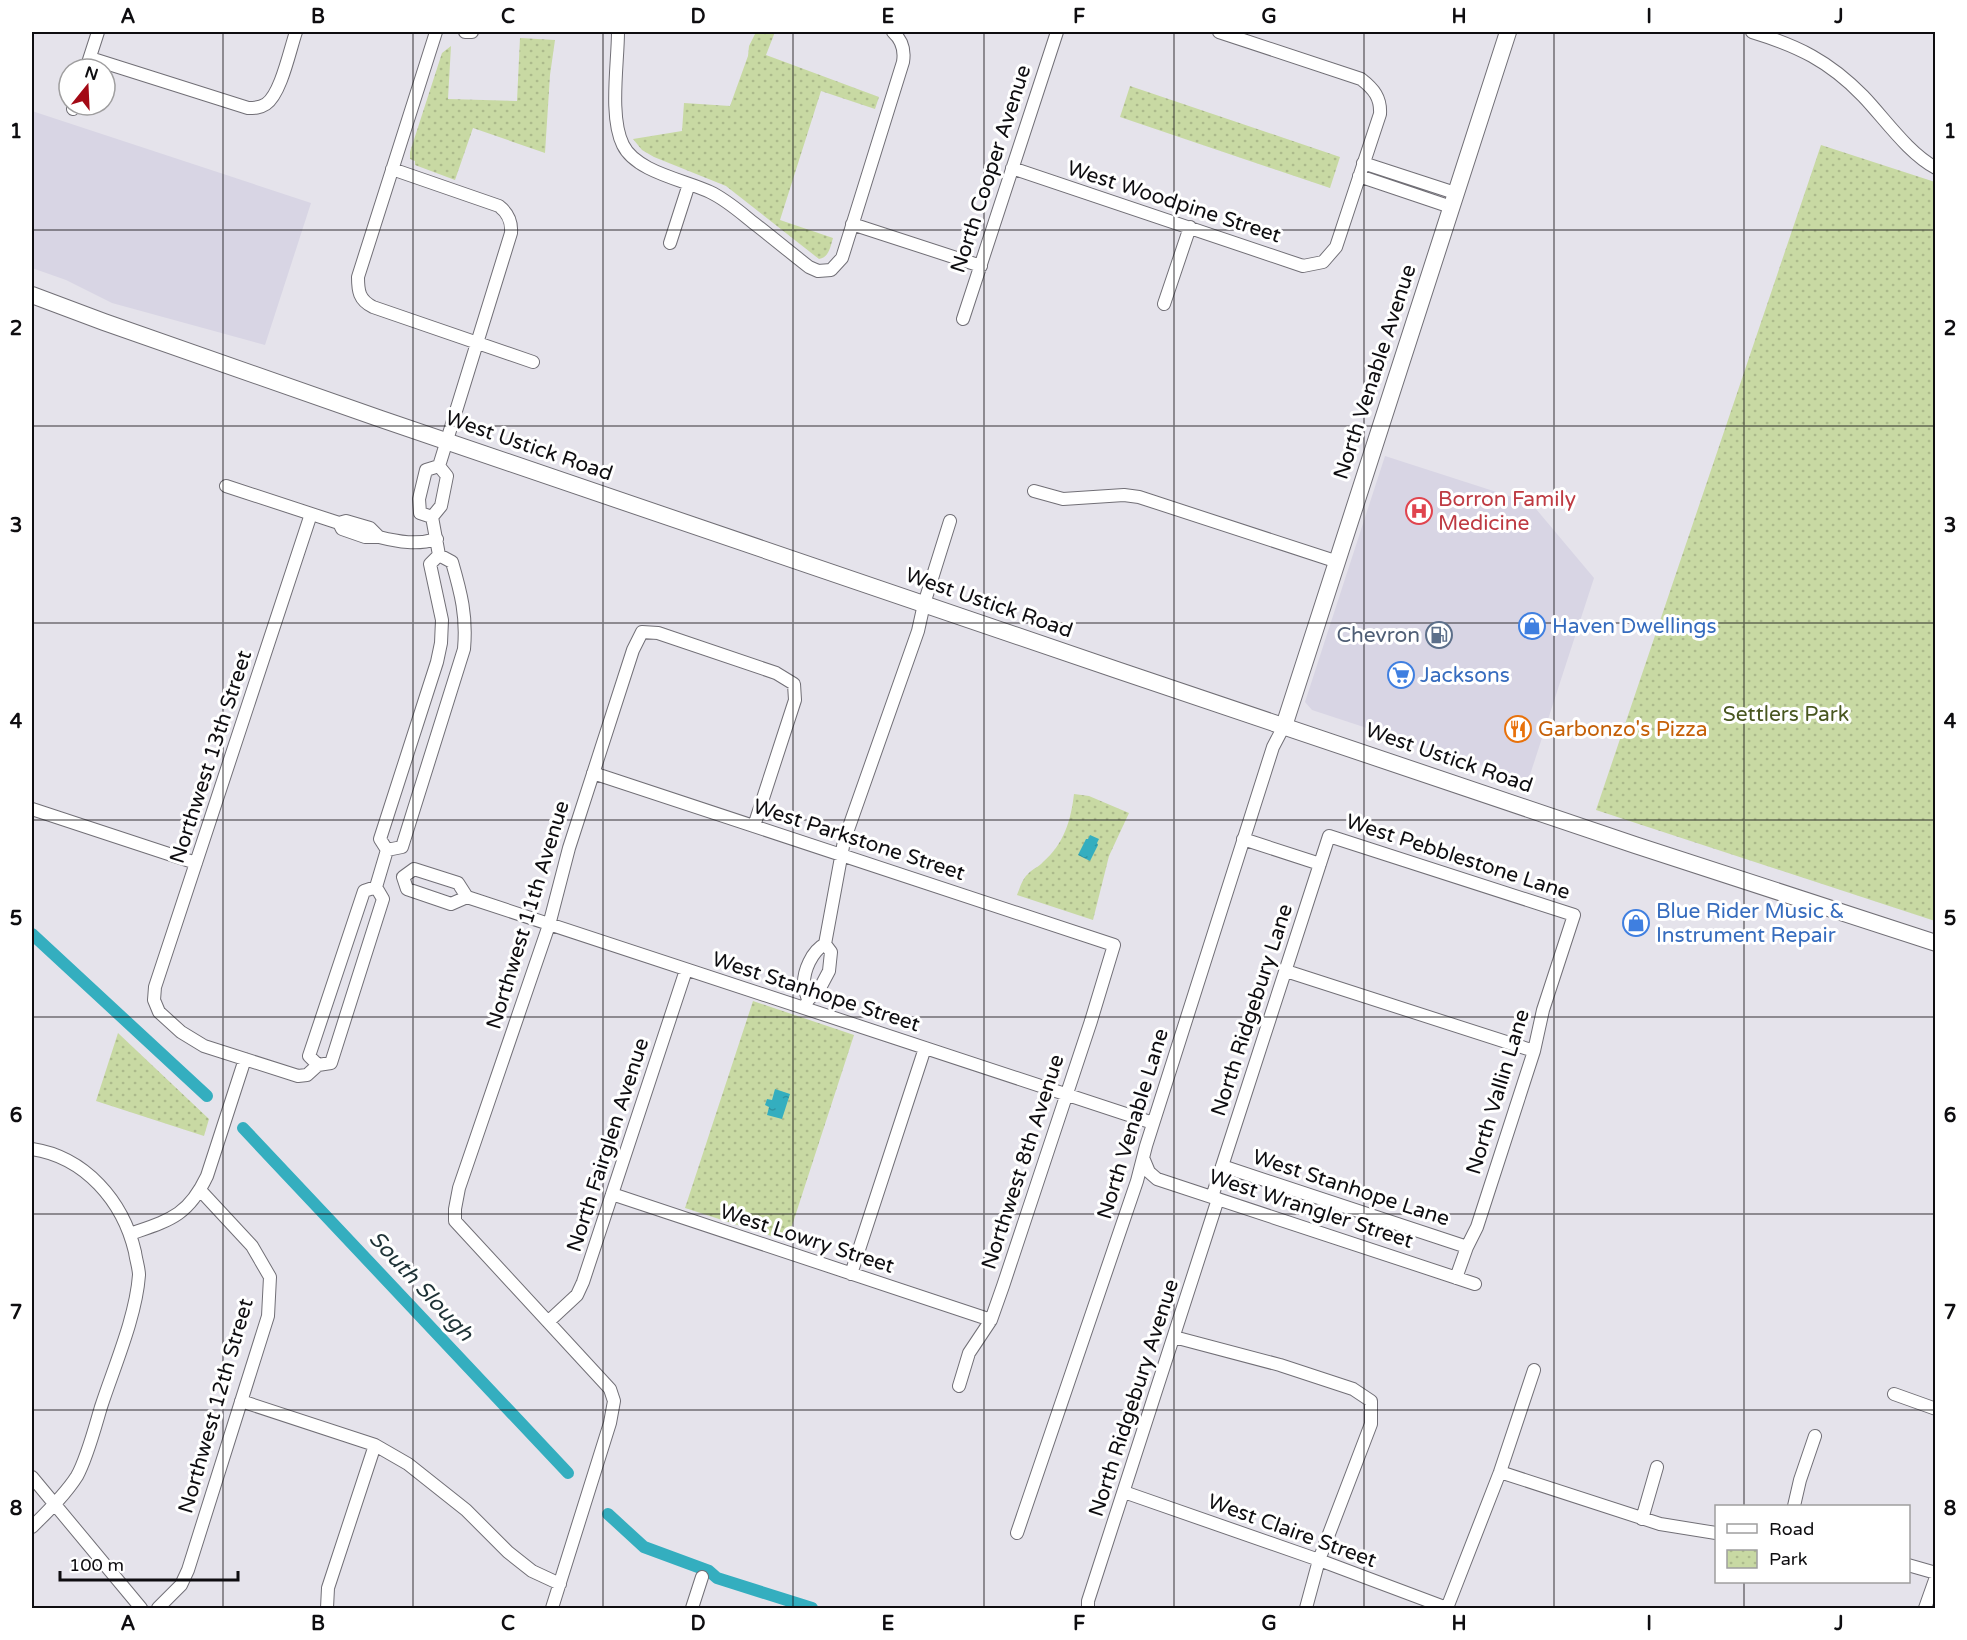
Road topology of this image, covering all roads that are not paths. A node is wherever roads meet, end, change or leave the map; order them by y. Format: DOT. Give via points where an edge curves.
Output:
graph roads {
  1 [pos="98,32"];
  2 [pos="296,32"];
  3 [pos="436,32"];
  4 [pos="465,32"];
  5 [pos="472,32"];
  6 [pos="618,32"];
  7 [pos="893,32"];
  8 [pos="1057,32"];
  9 [pos="1219,32"];
  10 [pos="1508,32"];
  11 [pos="1752,32"];
  12 [pos="1252,37"];
  13 [pos="90,57"];
  14 [pos="117,72"];
  15 [pos="1363,163"];
  16 [pos="1012,168"];
  17 [pos="1935,168"];
  18 [pos="392,169"];
  19 [pos="1359,176"];
  20 [pos="689,184"];
  21 [pos="1453,200"];
  22 [pos="852,224"];
  23 [pos="1190,227"];
  24 [pos="670,243"];
  25 [pos="981,266"];
  26 [pos="32,295"];
  27 [pos="1164,304"];
  28 [pos="963,319"];
  29 [pos="477,343"];
  30 [pos="533,362"];
  31 [pos="446,441"];
  32 [pos="439,466"];
  33 [pos="226,486"];
  34 [pos="1034,491"];
  35 [pos="311,514"];
  36 [pos="432,517"];
  37 [pos="950,521"];
  38 [pos="436,539"];
  39 [pos="440,555"];
  40 [pos="1338,562"];
  41 [pos="924,604"];
  42 [pos="1284,726"];
  43 [pos="593,773"];
  44 [pos="32,809"];
  45 [pos="754,826"];
  46 [pos="1329,836"];
  47 [pos="1243,839"];
  48 [pos="387,850"];
  49 [pos="841,855"];
  50 [pos="196,863"];
  51 [pos="1320,864"];
  52 [pos="381,870"];
  53 [pos="403,878"];
  54 [pos="376,887"];
  55 [pos="467,897"];
  56 [pos="1574,915"];
  57 [pos="549,925"];
  58 [pos="1935,943"];
  59 [pos="825,944"];
  60 [pos="1114,945"];
  61 [pos="686,970"];
  62 [pos="1286,971"];
  63 [pos="807,1004"];
  64 [pos="925,1048"];
  65 [pos="1534,1051"];
  66 [pos="244,1059"];
  67 [pos="318,1065"];
  68 [pos="1065,1094"];
  69 [pos="1153,1123"];
  70 [pos="32,1149"];
  71 [pos="1144,1160"];
  72 [pos="1222,1166"];
  73 [pos="200,1190"];
  74 [pos="612,1194"];
  75 [pos="1215,1198"];
  76 [pos="130,1234"];
  77 [pos="1467,1247"];
  78 [pos="851,1274"];
  79 [pos="1456,1278"];
  80 [pos="1475,1284"];
  81 [pos="991,1320"];
  82 [pos="549,1321"];
  83 [pos="1174,1337"];
  84 [pos="1534,1370"];
  85 [pos="959,1386"];
  86 [pos="1894,1394"];
  87 [pos="241,1401"];
  88 [pos="1935,1409"];
  89 [pos="1815,1436"];
  90 [pos="375,1445"];
  91 [pos="1658,1467"];
  92 [pos="1500,1472"];
  93 [pos="32,1477"];
  94 [pos="1124,1492"];
  95 [pos="54,1504"];
  96 [pos="1794,1505"];
  97 [pos="1642,1519"];
  98 [pos="32,1527"];
  99 [pos="1017,1533"];
  100 [pos="1715,1533"];
  101 [pos="1319,1560"];
  102 [pos="1910,1566"];
  103 [pos="1935,1575"];
  104 [pos="702,1577"];
  105 [pos="560,1584"];
  106 [pos="141,1608"];
  107 [pos="158,1608"];
  108 [pos="327,1608"];
  109 [pos="552,1608"];
  110 [pos="692,1608"];
  111 [pos="1088,1608"];
  112 [pos="1306,1608"];
  113 [pos="1447,1608"];
  114 [pos="1926,1608"];
  1 -- 13 [label="street"];
  2 -- 14 [label="street" via="276,91 258,108"];
  3 -- 18 [label="street"];
  4 -- 5 [label="street"];
  6 -- 20 [label="street" via="615,116 624,148 648,168"];
  7 -- 22 [label="street" via="903,46 903,62"];
  8 -- 16 [label="street, North Cooper Avenue"];
  9 -- 12 [label="street"];
  10 -- 21 [label="main road, North Venable Avenue"];
  11 -- 17 [label="street" via="1803,50 1837,71 1917,155"];
  12 -- 15 [label="street" via="1361,79 1370,86 1377,95 1380,114"];
  15 -- 19 [label="street"];
  15 -- 21 [label="street"];
  16 -- 23 [label="street, West Woodpine Street"];
  16 -- 25 [label="street, North Cooper Avenue"];
  18 -- 29 [label="street" via="499,206 510,218 511,233"];
  18 -- 29 [label="street" via="358,277 360,298 372,307"];
  19 -- 21 [label="street"];
  19 -- 23 [label="street, West Woodpine Street" via="1336,247 1323,262 1303,266"];
  20 -- 22 [label="street" via="726,201 818,271 831,270 842,258"];
  20 -- 24 [label="street"];
  21 -- 40 [label="main road, North Venable Avenue"];
  22 -- 25 [label="street"];
  23 -- 27 [label="street"];
  25 -- 28 [label="street, North Cooper Avenue"];
  26 -- 31 [label="main road, West Ustick Road"];
  29 -- 30 [label="street"];
  29 -- 31 [label="street"];
  31 -- 32 [label="street"];
  31 -- 41 [label="main road, West Ustick Road"];
  32 -- 36 [label="street" via="447,476 441,506"];
  32 -- 36 [label="street" via="426,470 419,499 420,513"];
  33 -- 35 [label="street"];
  34 -- 40 [label="street" via="1063,499 1139,497"];
  35 -- 38 [label="street" via="365,537 425,543"];
  35 -- 50 [label="street, Northwest 13th Street"];
  36 -- 38 [label="street"];
  37 -- 41 [label="street"];
  38 -- 39 [label="street"];
  39 -- 48 [label="street" via="430,564 442,620 441,644 380,839"];
  39 -- 48 [label="street" via="452,562 462,597 464,649 402,847"];
  40 -- 42 [label="main road, North Venable Avenue"];
  41 -- 42 [label="main road, West Ustick Road"];
  41 -- 49 [label="street"];
  42 -- 47 [label="street, North Venable Lane" via="1273,747"];
  42 -- 58 [label="main road, West Ustick Road"];
  43 -- 45 [label="street, West Parkstone Street"];
  43 -- 45 [label="street, Northwest 11th Avenue" via="633,650 642,632 658,633 776,673 794,684 795,700"];
  43 -- 57 [label="street, Northwest 11th Avenue"];
  44 -- 50 [label="street"];
  45 -- 49 [label="street, West Parkstone Street"];
  46 -- 51 [label="street, North Ridgebury Lane"];
  46 -- 56 [label="street, West Pebblestone Lane"];
  47 -- 51 [label="street"];
  47 -- 69 [label="street, North Venable Lane"];
  48 -- 52 [label="street"];
  49 -- 59 [label="street"];
  49 -- 60 [label="street, West Parkstone Street"];
  50 -- 66 [label="street, Northwest 13th Street" via="154,1000 159,1012 181,1032 204,1046"];
  51 -- 62 [label="street, North Ridgebury Lane"];
  52 -- 53 [label="street, West Stanhope Street"];
  52 -- 54 [label="street"];
  53 -- 55 [label="street, West Stanhope Street" via="407,889 451,903"];
  53 -- 55 [label="street, West Stanhope Street" via="414,869 458,883"];
  54 -- 67 [label="street" via="383,899 331,1063"];
  54 -- 67 [label="street" via="364,891 309,1056"];
  55 -- 57 [label="street, West Stanhope Street"];
  56 -- 65 [label="street, North Vallin Lane"];
  57 -- 61 [label="street, West Stanhope Street"];
  57 -- 82 [label="street, Northwest 11th Avenue" via="455,1209 455,1221"];
  59 -- 63 [label="street" via="807,966"];
  59 -- 63 [label="street" via="831,952 829,971"];
  60 -- 68 [label="street, Northwest 8th Avenue"];
  61 -- 63 [label="street, West Stanhope Street"];
  61 -- 74 [label="street, North Fairglen Avenue"];
  62 -- 65 [label="street"];
  62 -- 72 [label="street, North Ridgebury Lane"];
  63 -- 64 [label="street, West Stanhope Street"];
  64 -- 68 [label="street, West Stanhope Street"];
  64 -- 78 [label="street"];
  65 -- 77 [label="street, North Vallin Lane"];
  66 -- 67 [label="street" via="298,1076 307,1076"];
  66 -- 73 [label="street"];
  68 -- 69 [label="street, West Stanhope Street"];
  68 -- 81 [label="street, Northwest 8th Avenue"];
  69 -- 71 [label="street, North Venable Lane"];
  70 -- 76 [label="street" via="61,1157 99,1184 118,1207"];
  71 -- 75 [label="street, West Wrangler Street" via="1157,1179"];
  71 -- 99 [label="street, North Venable Lane"];
  72 -- 75 [label="street, North Ridgebury Lane"];
  72 -- 77 [label="street, West Stanhope Lane"];
  73 -- 76 [label="street" via="184,1211"];
  73 -- 87 [label="street, Northwest 12th Street" via="252,1246 270,1277 268,1316"];
  74 -- 78 [label="street, West Lowry Street"];
  74 -- 82 [label="street, North Fairglen Avenue" via="583,1282 576,1295"];
  75 -- 79 [label="street, West Wrangler Street"];
  75 -- 83 [label="street, North Ridgebury Avenue"];
  76 -- 95 [label="street" via="139,1273 131,1313 92,1438 77,1475"];
  77 -- 79 [label="street, North Vallin Lane"];
  78 -- 81 [label="street, West Lowry Street"];
  79 -- 80 [label="street, West Wrangler Street"];
  81 -- 85 [label="street, Northwest 8th Avenue" via="969,1353"];
  82 -- 105 [label="street" via="610,1389 614,1401"];
  83 -- 94 [label="street, North Ridgebury Avenue"];
  83 -- 101 [label="street" via="1280,1365 1353,1389 1371,1401 1371,1424"];
  84 -- 92 [label="street"];
  86 -- 88 [label="street"];
  87 -- 90 [label="street"];
  87 -- 107 [label="street, Northwest 12th Street" via="188,1570 181,1585"];
  89 -- 96 [label="street"];
  90 -- 105 [label="street" via="408,1464 466,1510 507,1552 532,1571"];
  90 -- 108 [label="street" via="328,1588"];
  91 -- 97 [label="street"];
  92 -- 97 [label="street"];
  92 -- 113 [label="street"];
  93 -- 95 [label="street"];
  94 -- 101 [label="street, West Claire Street"];
  94 -- 111 [label="street, North Ridgebury Avenue"];
  95 -- 98 [label="street"];
  95 -- 106 [label="street"];
  97 -- 100 [label="street"];
  101 -- 112 [label="street"];
  101 -- 113 [label="street, West Claire Street"];
  102 -- 103 [label="street"];
  103 -- 114 [label="street"];
  104 -- 110 [label="street"];
  105 -- 109 [label="street"];
}
